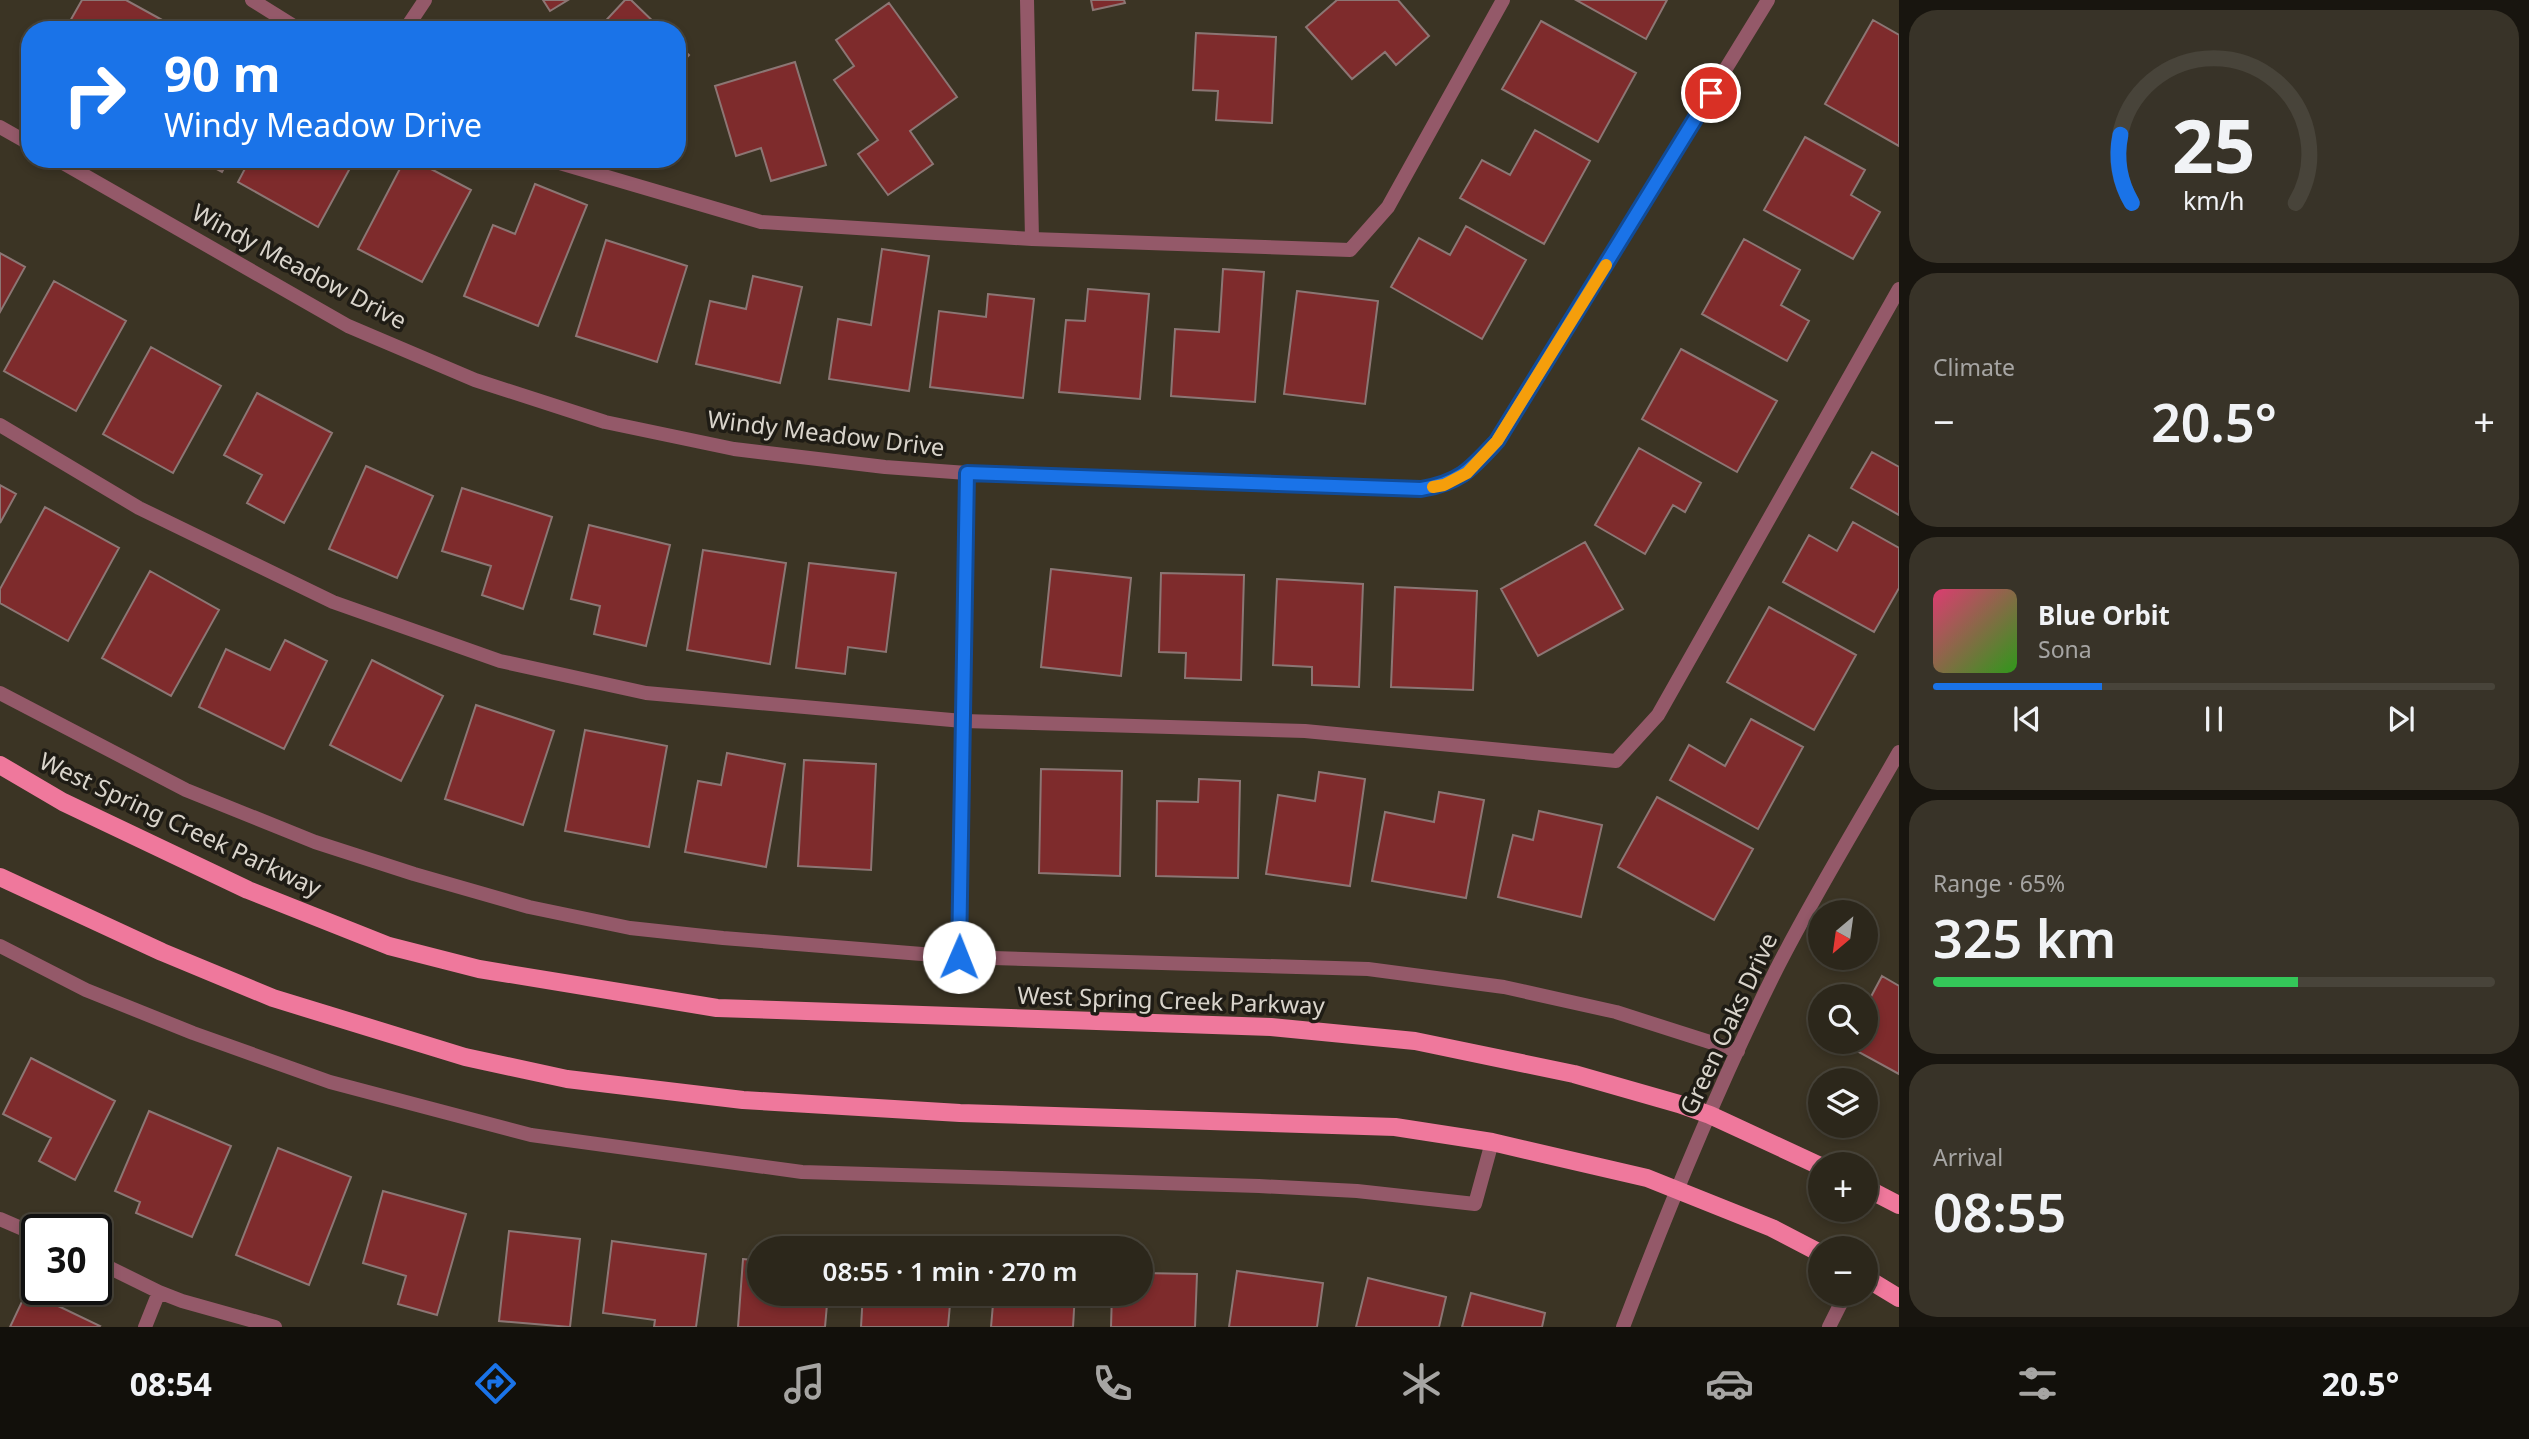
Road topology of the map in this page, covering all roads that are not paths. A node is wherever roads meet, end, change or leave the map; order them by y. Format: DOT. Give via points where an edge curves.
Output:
graph roads {
  1 [pos="252,0"];
  2 [pos="425,0"];
  3 [pos="1027,0"];
  4 [pos="1503,0"];
  5 [pos="1768,0"];
  6 [pos="286,21"];
  7 [pos="411,21"];
  8 [pos="0,127"];
  9 [pos="21,139"];
  10 [pos="72,168"];
  11 [pos="577,168"];
  12 [pos="1032,239"];
  13 [pos="1899,289"];
  14 [pos="0,425"];
  15 [pos="967,473"];
  16 [pos="0,693"];
  17 [pos="963,721"];
  18 [pos="1899,752"];
  19 [pos="0,765"];
  20 [pos="0,877"];
  21 [pos="0,946"];
  22 [pos="959,957"];
  23 [pos="1738,1051"];
  24 [pos="1710,1115"];
  25 [pos="1492,1142"];
  26 [pos="1808,1160"];
  27 [pos="1678,1189"];
  28 [pos="1878,1194"];
  29 [pos="1899,1205"];
  30 [pos="0,1219"];
  31 [pos="21,1228"];
  32 [pos="1808,1247"];
  33 [pos="112,1270"];
  34 [pos="1878,1285"];
  35 [pos="159,1292"];
  36 [pos="1899,1298"];
  37 [pos="1840,1306"];
  38 [pos="145,1327"];
  39 [pos="275,1327"];
  40 [pos="1623,1327"];
  41 [pos="1829,1327"];
  1 -- 6 [label="street"];
  2 -- 7 [label="street"];
  3 -- 12 [label="street"];
  4 -- 12 [label="street" via="1388,207 1350,250"];
  5 -- 15 [label="street, Windy Meadow Drive" via="1497,441 1467,473 1444,485 1421,489"];
  8 -- 9 [label="street"];
  10 -- 15 [label="street, Windy Meadow Drive" via="348,326 475,380 605,422 734,449"];
  11 -- 12 [label="street" via="761,222"];
  13 -- 17 [label="street" via="1658,715 1616,761 1305,732"];
  14 -- 17 [label="street" via="139,508 333,601 500,661 646,693"];
  15 -- 17 [label="street"];
  16 -- 22 [label="street, West Spring Creek Parkway" via="186,790 315,842 516,903 630,928"];
  17 -- 22 [label="street"];
  18 -- 23 [label="street, Green Oaks Drive" via="1777,968"];
  19 -- 24 [label="main road, West Spring Creek Parkway" via="63,802 247,890 388,946 479,969 717,1009 1271,1027 1415,1041 1574,1074"];
  20 -- 25 [label="main road" via="273,998 465,1057 567,1079 743,1100 960,1113 1395,1127"];
  21 -- 25 [label="street" via="86,990 330,1082 531,1135 788,1171 1332,1189 1475,1204"];
  22 -- 23 [label="street, West Spring Creek Parkway" via="1368,969 1504,987 1591,1006"];
  23 -- 24 [label="street, Green Oaks Drive"];
  24 -- 26 [label="main road, West Spring Creek Parkway"];
  24 -- 27 [label="street, Green Oaks Drive"];
  25 -- 27 [label="main road"];
  27 -- 32 [label="main road"];
  27 -- 40 [label="street, Green Oaks Drive"];
  28 -- 29 [label="main road"];
  30 -- 31 [label="street"];
  33 -- 35 [label="street"];
  34 -- 36 [label="main road"];
  35 -- 38 [label="street"];
  35 -- 39 [label="street"];
  37 -- 41 [label="street"];
}
